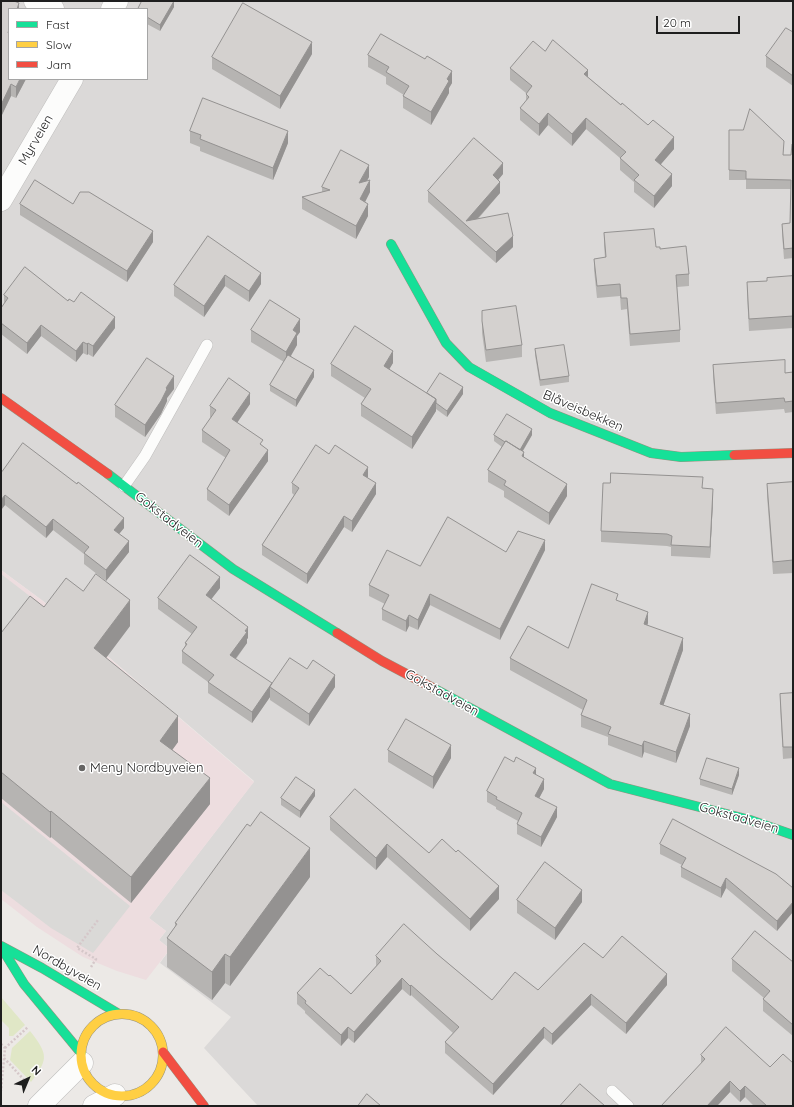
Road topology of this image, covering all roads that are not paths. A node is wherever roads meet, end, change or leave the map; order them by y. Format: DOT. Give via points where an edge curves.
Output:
graph roads {
  1 [pos="35,1"];
  2 [pos="51,8"];
  3 [pos="71,80"];
  4 [pos="1,200"];
  5 [pos="391,244"];
  6 [pos="207,345"];
  7 [pos="1,398"];
  8 [pos="793,452"];
  9 [pos="124,486"];
  10 [pos="793,835"];
  11 [pos="1,947"];
  12 [pos="119,1014"];
  13 [pos="163,1052"];
  14 [pos="82,1058"];
  15 [pos="612,1091"];
  16 [pos="124,1095"];
  17 [pos="144,1102"];
  18 [pos="38,1106"];
  19 [pos="94,1106"];
  20 [pos="204,1106"];
  21 [pos="628,1106"];
  1 -- 2 [label="street"];
  3 -- 4 [label="street, Myrveien"];
  5 -- 8 [label="street, Blåveisbekken" via="446,343 469,367 550,413 651,453 681,457"];
  6 -- 9 [label="lane, Gokstadveien" via="145,456"];
  7 -- 9 [label="street, Gokstadveien"];
  9 -- 10 [label="street, Gokstadveien" via="233,570 382,661 610,784 750,820"];
  11 -- 12 [label="street, Nordbyveien"];
  11 -- 14 [label="street, Nordbyveien" via="24,984 64,1030"];
  12 -- 13 [label="street" via="132,1015 153,1028 160,1039"];
  12 -- 14 [label="street" via="97,1022 89,1031 84,1041"];
  13 -- 16 [label="street" via="162,1063 152,1083 143,1090"];
  13 -- 20 [label="street"];
  14 -- 16 [label="street" via="86,1074 94,1084 104,1091"];
  14 -- 18 [label="street"];
  15 -- 21 [label="lane"];
  16 -- 17 [label="street"];
  16 -- 19 [label="street"];
}
